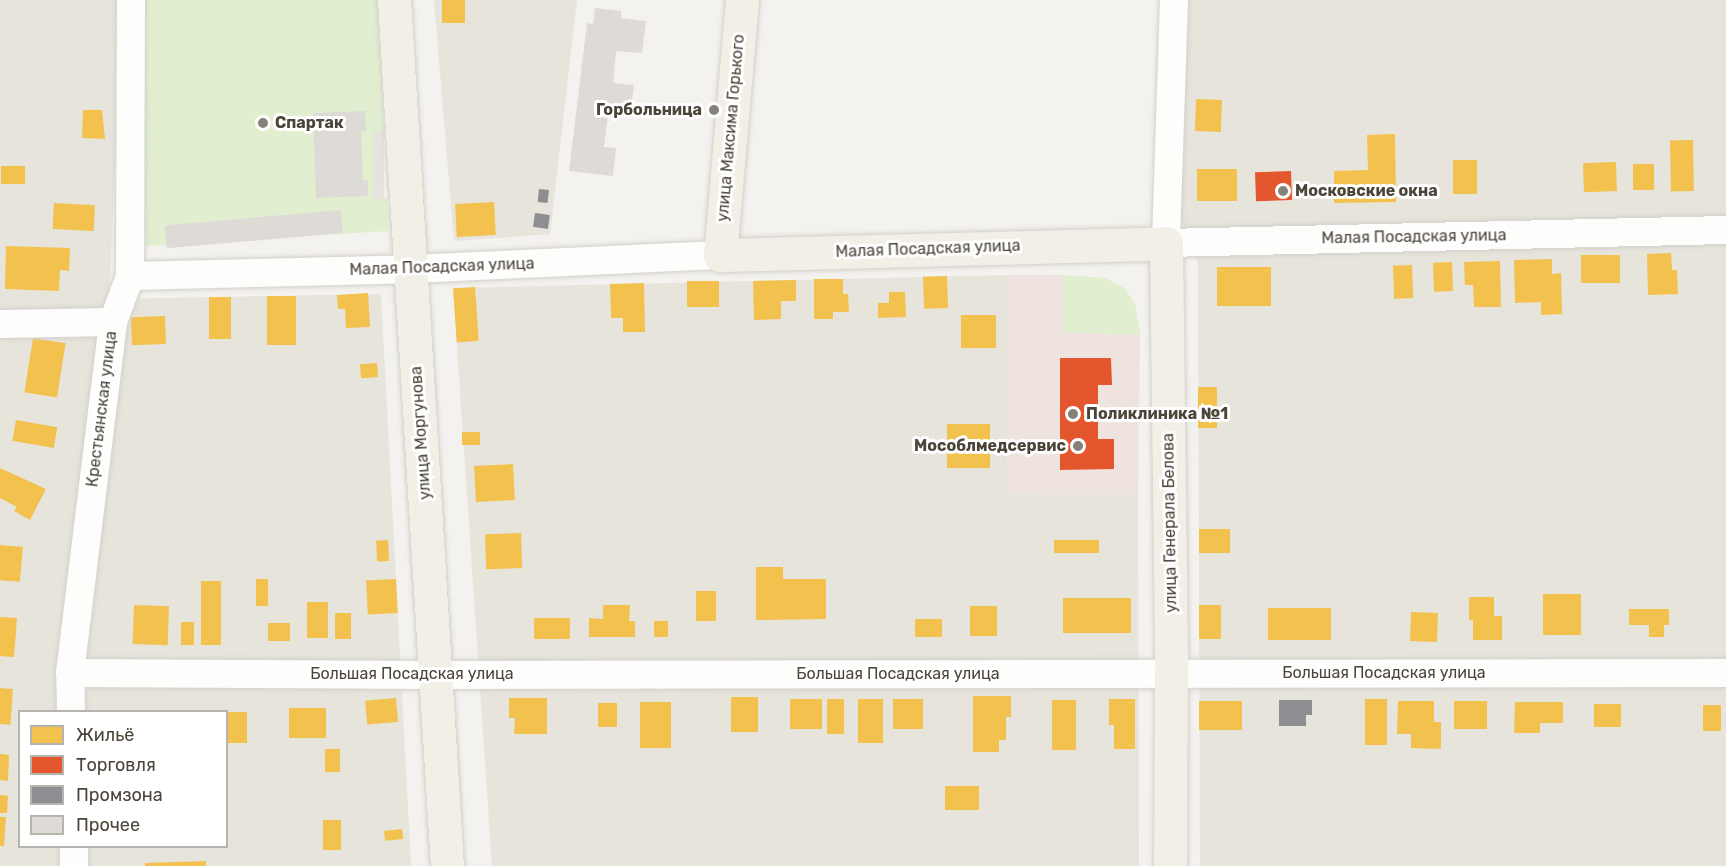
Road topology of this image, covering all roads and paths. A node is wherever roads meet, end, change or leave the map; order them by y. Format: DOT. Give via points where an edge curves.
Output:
graph roads {
  1 [pos="131,0"];
  2 [pos="394,0"];
  3 [pos="742,0"];
  4 [pos="1174,0"];
  5 [pos="1726,230"];
  6 [pos="1166,243"];
  7 [pos="720,255"];
  8 [pos="411,268"];
  9 [pos="130,276"];
  10 [pos="113,322"];
  11 [pos="0,324"];
  12 [pos="70,673"];
  13 [pos="1172,673"];
  14 [pos="1726,673"];
  15 [pos="437,675"];
  16 [pos="71,710"];
  17 [pos="74,848"];
  18 [pos="75,866"];
  19 [pos="447,866"];
  20 [pos="1170,866"];
  1 -- 9 [label="street, Крестьянская улица"];
  2 -- 8 [label="main road, улица Моргунова"];
  3 -- 7 [label="main road, улица Максима Горького"];
  4 -- 6 [label="street, улица Генерала Белова"];
  5 -- 6 [label="street, Малая Посадская улица"];
  6 -- 7 [label="main road, Малая Посадская улица"];
  6 -- 13 [label="main road, улица Генерала Белова"];
  7 -- 8 [label="street, Малая Посадская улица"];
  8 -- 9 [label="street, Малая Посадская улица"];
  8 -- 15 [label="main road, улица Моргунова"];
  9 -- 10 [label="street, Крестьянская улица"];
  10 -- 11 [label="street"];
  10 -- 12 [label="street, Крестьянская улица"];
  12 -- 15 [label="street, Большая Посадская улица"];
  12 -- 16 [label="street, Крестьянская улица"];
  13 -- 14 [label="street, Большая Посадская улица"];
  13 -- 15 [label="street, Большая Посадская улица"];
  13 -- 20 [label="main road, улица Генерала Белова"];
  15 -- 19 [label="main road, улица Моргунова"];
  17 -- 18 [label="street"];
}
